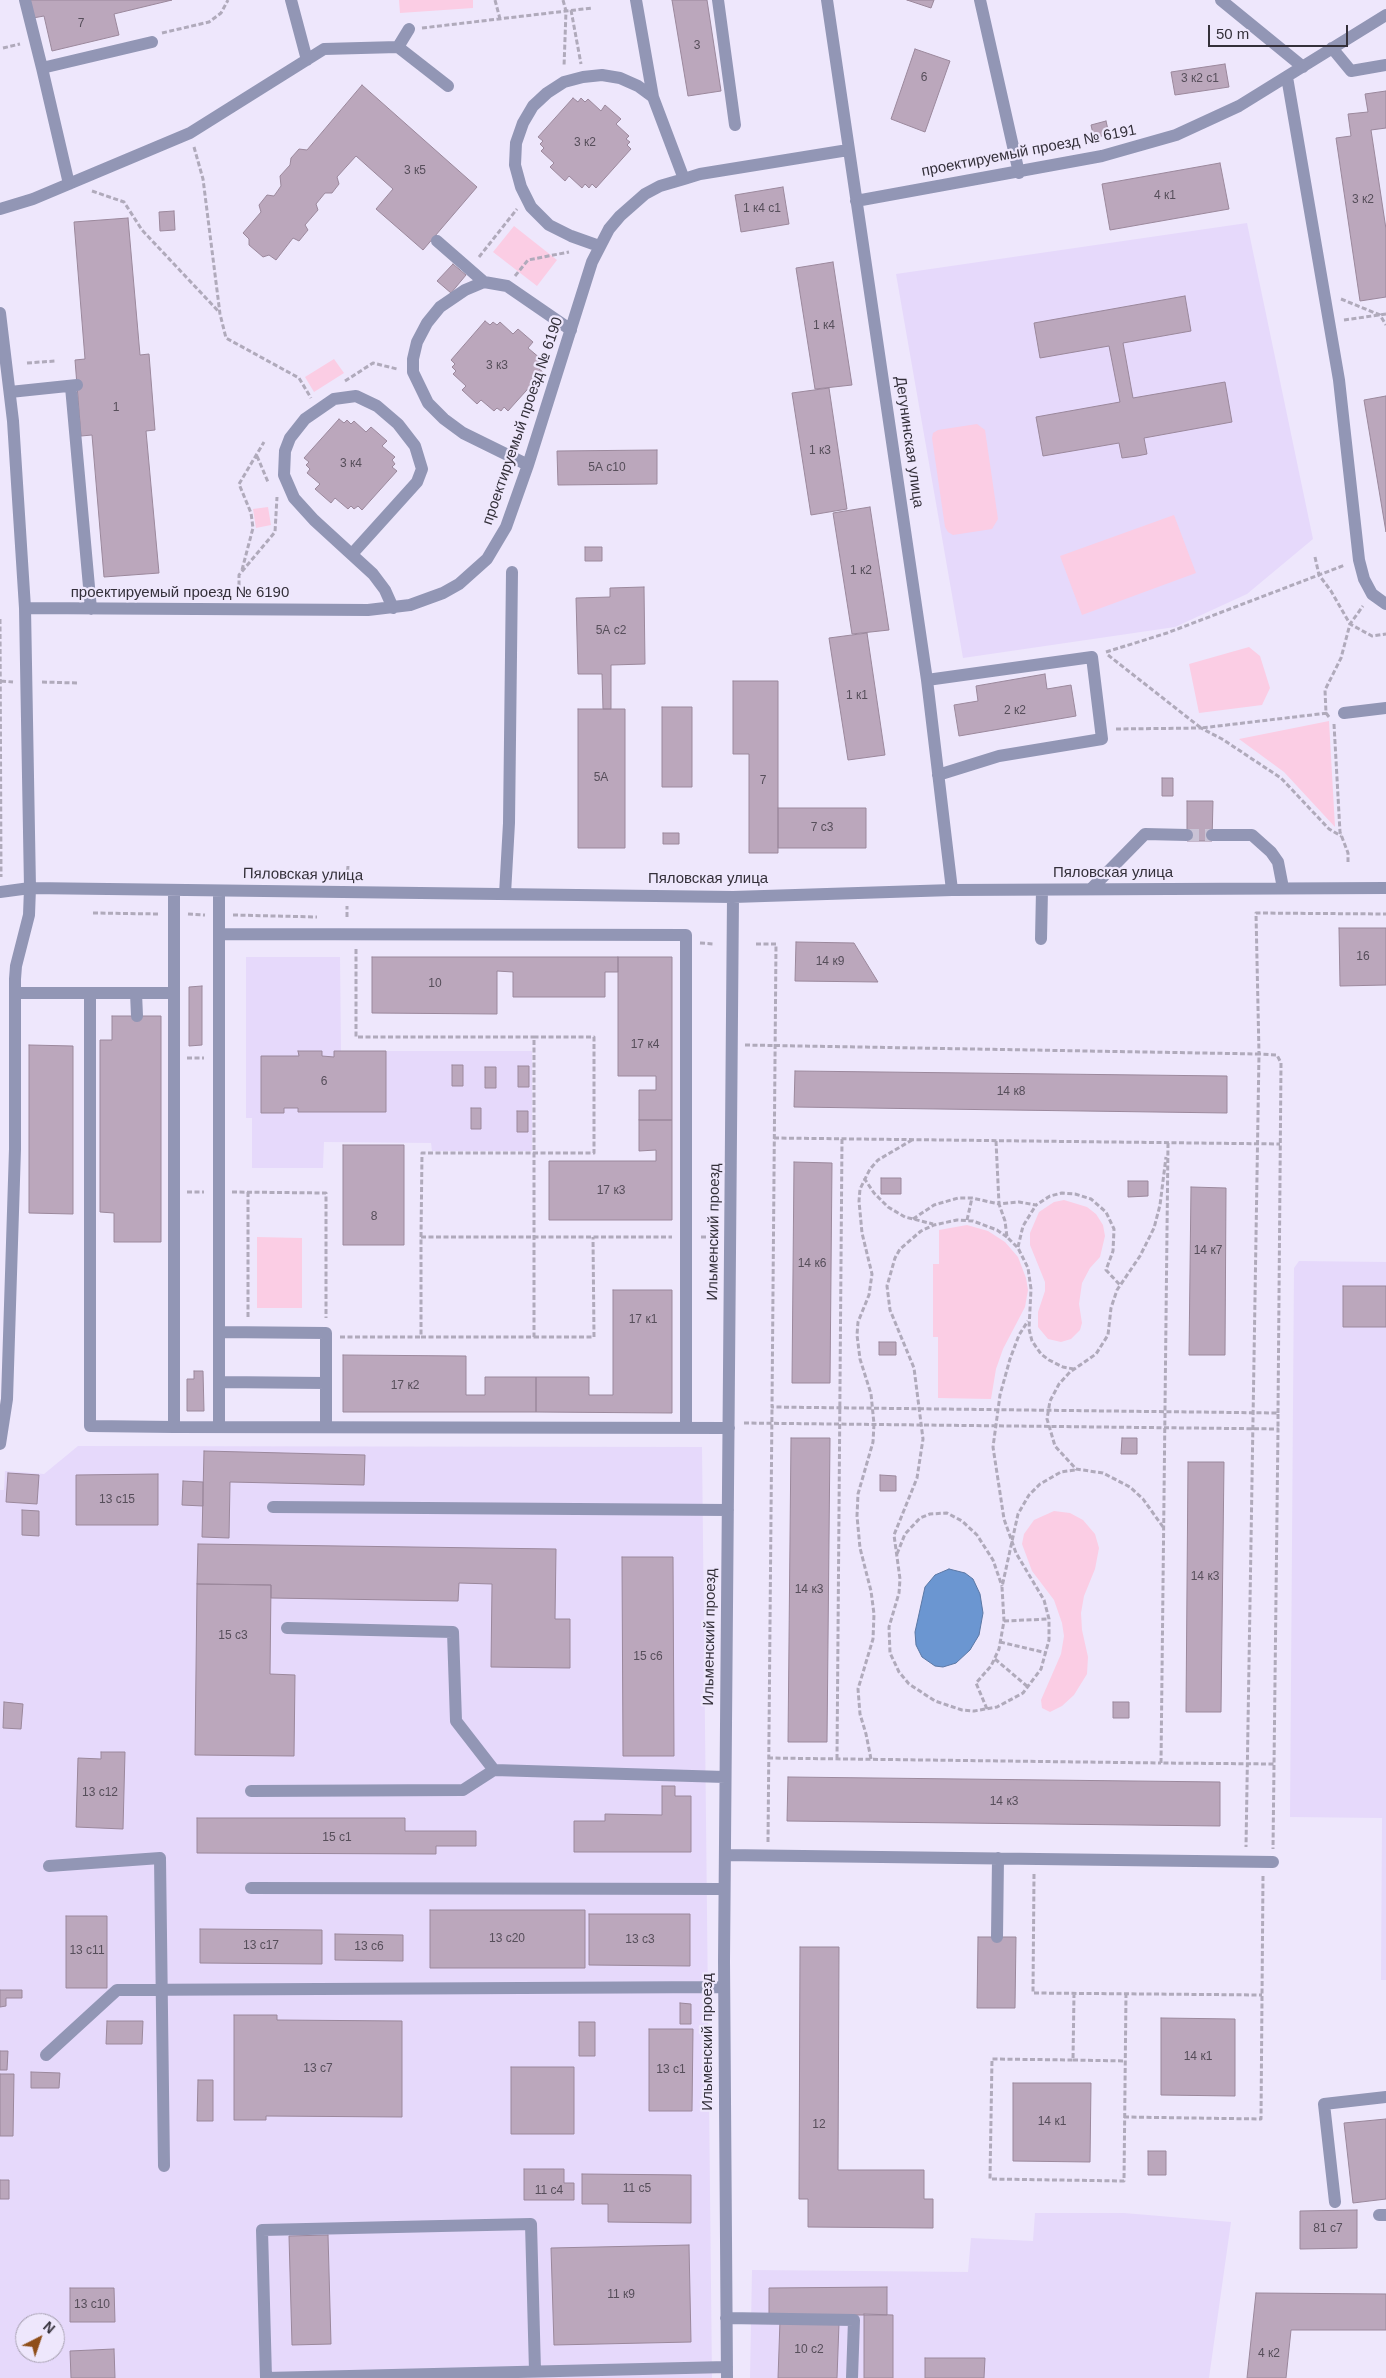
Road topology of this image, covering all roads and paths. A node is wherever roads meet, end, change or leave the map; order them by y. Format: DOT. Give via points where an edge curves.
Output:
graph roads {
  1 [pos="26,0"];
  2 [pos="228,0"];
  3 [pos="291,0"];
  4 [pos="495,0"];
  5 [pos="563,0"];
  6 [pos="636,0"];
  7 [pos="718,0"];
  8 [pos="827,0"];
  9 [pos="980,0"];
  10 [pos="1221,0"];
  11 [pos="592,8"];
  12 [pos="571,10"];
  13 [pos="566,11"];
  14 [pos="1386,15"];
  15 [pos="500,19"];
  16 [pos="409,29"];
  17 [pos="152,42"];
  18 [pos="398,47"];
  19 [pos="1332,48"];
  20 [pos="306,60"];
  21 [pos="1386,65"];
  22 [pos="1303,67"];
  23 [pos="42,68"];
  24 [pos="583,77"];
  25 [pos="1287,77"];
  26 [pos="564,82"];
  27 [pos="448,86"];
  28 [pos="653,97"];
  29 [pos="735,125"];
  30 [pos="190,133"];
  31 [pos="848,150"];
  32 [pos="1019,173"];
  33 [pos="684,179"];
  34 [pos="70,184"];
  35 [pos="526,198"];
  36 [pos="856,200"];
  37 [pos="0,209"];
  38 [pos="437,241"];
  39 [pos="599,246"];
  40 [pos="572,252"];
  41 [pos="469,269"];
  42 [pos="484,282"];
  43 [pos="507,286"];
  44 [pos="1325,301"];
  45 [pos="0,313"];
  46 [pos="220,314"];
  47 [pos="1386,314"];
  48 [pos="1380,315"];
  49 [pos="1329,322"];
  50 [pos="1386,325"];
  51 [pos="571,330"];
  52 [pos="55,361"];
  53 [pos="26,363"];
  54 [pos="10,392"];
  55 [pos="313,401"];
  56 [pos="0,421"];
  57 [pos="13,421"];
  58 [pos="264,442"];
  59 [pos="256,455"];
  60 [pos="528,465"];
  61 [pos="287,482"];
  62 [pos="276,499"];
  63 [pos="352,554"];
  64 [pos="1314,557"];
  65 [pos="1359,560"];
  66 [pos="242,570"];
  67 [pos="512,572"];
  68 [pos="1319,575"];
  69 [pos="239,593"];
  70 [pos="1386,604"];
  71 [pos="25,608"];
  72 [pos="393,608"];
  73 [pos="90,609"];
  74 [pos="0,619"];
  75 [pos="1386,634"];
  76 [pos="1105,653"];
  77 [pos="1092,657"];
  78 [pos="927,680"];
  79 [pos="1386,708"];
  80 [pos="1344,712"];
  81 [pos="1201,728"];
  82 [pos="1100,729"];
  83 [pos="938,775"];
  84 [pos="1187,834"];
  85 [pos="1212,835"];
  86 [pos="1342,836"];
  87 [pos="30,888"];
  88 [pos="1284,888"];
  89 [pos="1386,888"];
  90 [pos="174,890"];
  91 [pos="952,890"];
  92 [pos="1042,890"];
  93 [pos="1091,890"];
  94 [pos="219,891"];
  95 [pos="1,892"];
  96 [pos="505,894"];
  97 [pos="733,896"];
  98 [pos="1386,914"];
  99 [pos="219,934"];
  100 [pos="356,934"];
  101 [pos="1041,939"];
  102 [pos="756,944"];
  103 [pos="15,993"];
  104 [pos="90,993"];
  105 [pos="136,993"];
  106 [pos="174,993"];
  107 [pos="137,1016"];
  108 [pos="534,1037"];
  109 [pos="732,1044"];
  110 [pos="775,1045"];
  111 [pos="1259,1054"];
  112 [pos="774,1138"];
  113 [pos="842,1139"];
  114 [pos="912,1140"];
  115 [pos="996,1141"];
  116 [pos="1168,1143"];
  117 [pos="1257,1144"];
  118 [pos="1280,1144"];
  119 [pos="534,1153"];
  120 [pos="864,1178"];
  121 [pos="174,1192"];
  122 [pos="219,1192"];
  123 [pos="248,1192"];
  124 [pos="972,1198"];
  125 [pos="999,1204"];
  126 [pos="1036,1205"];
  127 [pos="913,1219"];
  128 [pos="967,1220"];
  129 [pos="934,1225"];
  130 [pos="422,1236"];
  131 [pos="534,1237"];
  132 [pos="593,1237"];
  133 [pos="686,1237"];
  134 [pos="730,1237"];
  135 [pos="1007,1237"];
  136 [pos="1018,1248"];
  137 [pos="1120,1285"];
  138 [pos="1028,1321"];
  139 [pos="219,1332"];
  140 [pos="248,1332"];
  141 [pos="326,1335"];
  142 [pos="422,1337"];
  143 [pos="534,1337"];
  144 [pos="1074,1369"];
  145 [pos="219,1382"];
  146 [pos="326,1383"];
  147 [pos="772,1407"];
  148 [pos="840,1408"];
  149 [pos="872,1408"];
  150 [pos="920,1409"];
  151 [pos="998,1410"];
  152 [pos="1049,1410"];
  153 [pos="1165,1412"];
  154 [pos="1253,1413"];
  155 [pos="1278,1413"];
  156 [pos="772,1423"];
  157 [pos="840,1424"];
  158 [pos="874,1424"];
  159 [pos="728,1425"];
  160 [pos="921,1425"];
  161 [pos="995,1426"];
  162 [pos="1048,1426"];
  163 [pos="174,1427"];
  164 [pos="219,1427"];
  165 [pos="326,1427"];
  166 [pos="686,1428"];
  167 [pos="1165,1428"];
  168 [pos="1252,1429"];
  169 [pos="1278,1429"];
  170 [pos="0,1444"];
  171 [pos="1076,1469"];
  172 [pos="273,1507"];
  173 [pos="728,1510"];
  174 [pos="1164,1527"];
  175 [pos="1012,1544"];
  176 [pos="896,1555"];
  177 [pos="1002,1587"];
  178 [pos="1049,1619"];
  179 [pos="1004,1621"];
  180 [pos="286,1628"];
  181 [pos="1000,1642"];
  182 [pos="1047,1653"];
  183 [pos="995,1659"];
  184 [pos="1028,1687"];
  185 [pos="987,1709"];
  186 [pos="768,1758"];
  187 [pos="836,1759"];
  188 [pos="871,1759"];
  189 [pos="1161,1763"];
  190 [pos="1247,1764"];
  191 [pos="1274,1764"];
  192 [pos="494,1770"];
  193 [pos="725,1778"];
  194 [pos="251,1791"];
  195 [pos="725,1855"];
  196 [pos="767,1856"];
  197 [pos="998,1858"];
  198 [pos="1034,1859"];
  199 [pos="1246,1861"];
  200 [pos="1268,1862"];
  201 [pos="49,1866"];
  202 [pos="251,1888"];
  203 [pos="724,1889"];
  204 [pos="997,1936"];
  205 [pos="724,1987"];
  206 [pos="162,1989"];
  207 [pos="1074,1993"];
  208 [pos="1126,1994"];
  209 [pos="1262,1995"];
  210 [pos="46,2055"];
  211 [pos="1073,2060"];
  212 [pos="1125,2061"];
  213 [pos="1386,2097"];
  214 [pos="1124,2117"];
  215 [pos="164,2166"];
  216 [pos="1335,2202"];
  217 [pos="726,2318"];
  218 [pos="535,2372"];
  219 [pos="727,2373"];
  220 [pos="852,2378"];
  1 -- 23 [label="street"];
  2 -- 17 [label="path" via="221,13 209,22 162,33"];
  3 -- 20 [label="street"];
  4 -- 15 [label="path"];
  5 -- 13 [label="path"];
  6 -- 28 [label="street"];
  7 -- 29 [label="street"];
  8 -- 31 [label="street, Дегунинская улица"];
  9 -- 32 [label="street"];
  10 -- 22 [label="street"];
  11 -- 12 [label="path"];
  12 -- 13 [label="path"];
  12 -- 24 [label="path"];
  13 -- 15 [label="path"];
  13 -- 26 [label="path"];
  14 -- 19 [label="street, проектируемый проезд № 6191"];
  15 -- 16 [label="path"];
  16 -- 18 [label="street"];
  17 -- 23 [label="street"];
  18 -- 20 [label="street" via="324,49"];
  18 -- 27 [label="street"];
  19 -- 21 [label="street" via="1351,71"];
  19 -- 22 [label="street, проектируемый проезд № 6191"];
  20 -- 30 [label="street"];
  22 -- 25 [label="street, проектируемый проезд № 6191"];
  23 -- 34 [label="street"];
  24 -- 26 [label="street"];
  24 -- 28 [label="street" via="602,75 620,78"];
  25 -- 32 [label="street, проектируемый проезд № 6191" via="1239,106 1176,135 1102,156"];
  25 -- 44 [label="street"];
  26 -- 35 [label="street" via="533,106 516,144 515,166"];
  28 -- 33 [label="street"];
  30 -- 34 [label="street"];
  30 -- 46 [label="path" via="203,178"];
  31 -- 33 [label="street, проектируемый проезд № 6190"];
  31 -- 36 [label="street, Дегунинская улица"];
  32 -- 36 [label="street, проектируемый проезд № 6191"];
  33 -- 39 [label="street, проектируемый проезд № 6190" via="660,186 632,204 609,229"];
  34 -- 37 [label="street"];
  34 -- 46 [label="path" via="124,202 142,230"];
  35 -- 39 [label="street" via="549,225"];
  35 -- 41 [label="path"];
  36 -- 78 [label="street, Дегунинская улица"];
  38 -- 41 [label="street"];
  39 -- 51 [label="street, проектируемый проезд № 6190"];
  40 -- 43 [label="path" via="528,260"];
  41 -- 42 [label="street"];
  42 -- 43 [label="street"];
  42 -- 60 [label="street" via="440,307 427,323 412,359 413,372 428,403 444,419 486,446"];
  43 -- 51 [label="street"];
  44 -- 48 [label="path" via="1342,298"];
  44 -- 49 [label="street"];
  45 -- 54 [label="street"];
  46 -- 55 [label="path" via="226,338 299,378"];
  47 -- 48 [label="path"];
  48 -- 49 [label="path"];
  48 -- 50 [label="path"];
  49 -- 65 [label="street" via="1339,380"];
  51 -- 60 [label="street, проектируемый проезд № 6190"];
  52 -- 53 [label="path"];
  54 -- 57 [label="street"];
  54 -- 73 [label="street" via="74,386"];
  56 -- 57 [label="street"];
  57 -- 71 [label="street"];
  58 -- 59 [label="path"];
  59 -- 62 [label="path"];
  59 -- 66 [label="path" via="239,484 251,513 253,528"];
  60 -- 72 [label="street, проектируемый проезд № 6190" via="506,527 487,559 459,584 443,593"];
  61 -- 62 [label="path"];
  61 -- 63 [label="street" via="304,510"];
  61 -- 63 [label="street" via="283,464 290,438 305,419 324,404 356,396 377,406 398,424 415,446 421,461 420,476"];
  62 -- 66 [label="path" via="275,532"];
  63 -- 72 [label="street" via="380,582"];
  64 -- 68 [label="path"];
  65 -- 68 [label="path"];
  65 -- 70 [label="street" via="1372,594"];
  66 -- 69 [label="path"];
  67 -- 96 [label="street"];
  68 -- 75 [label="path" via="1350,624 1372,636"];
  68 -- 76 [label="path"];
  71 -- 73 [label="street, проектируемый проезд № 6190"];
  71 -- 87 [label="street"];
  72 -- 73 [label="street, проектируемый проезд № 6190"];
  74 -- 95 [label="path"];
  76 -- 77 [label="path"];
  76 -- 81 [label="path"];
  77 -- 78 [label="street"];
  77 -- 82 [label="street"];
  78 -- 83 [label="street, Дегунинская улица"];
  79 -- 80 [label="street"];
  80 -- 81 [label="path"];
  81 -- 82 [label="path"];
  81 -- 86 [label="path" via="1281,778 1329,829"];
  82 -- 83 [label="street" via="1102,738 999,756"];
  83 -- 91 [label="street, Дегунинская улица"];
  84 -- 93 [label="street" via="1145,834"];
  85 -- 88 [label="street" via="1252,835 1272,852 1278,862"];
  87 -- 90 [label="street, Пяловская улица"];
  87 -- 95 [label="street, Пяловская улица"];
  87 -- 103 [label="street" via="29,915 16,966"];
  88 -- 89 [label="street, Пяловская улица"];
  88 -- 93 [label="street, Пяловская улица"];
  90 -- 94 [label="street, Пяловская улица"];
  90 -- 106 [label="street"];
  91 -- 92 [label="street, Пяловская улица"];
  91 -- 97 [label="street, Пяловская улица"];
  92 -- 93 [label="street, Пяловская улица"];
  92 -- 101 [label="street"];
  94 -- 96 [label="street, Пяловская улица"];
  94 -- 99 [label="street"];
  96 -- 97 [label="street, Пяловская улица"];
  97 -- 109 [label="street, Ильменский проезд"];
  98 -- 111 [label="path" via="1256,914"];
  99 -- 100 [label="street"];
  99 -- 122 [label="street"];
  100 -- 108 [label="path" via="356,1037"];
  100 -- 133 [label="street" via="686,935"];
  102 -- 110 [label="path" via="776,944"];
  103 -- 104 [label="street"];
  103 -- 170 [label="street" via="15,1148 8,1390"];
  104 -- 105 [label="street"];
  104 -- 163 [label="street" via="90,1426"];
  105 -- 106 [label="street"];
  105 -- 107 [label="street"];
  106 -- 121 [label="street"];
  108 -- 119 [label="path"];
  108 -- 119 [label="path" via="594,1037 594,1153"];
  109 -- 110 [label="path"];
  109 -- 134 [label="street, Ильменский проезд"];
  110 -- 111 [label="path"];
  110 -- 112 [label="path"];
  111 -- 117 [label="path"];
  111 -- 118 [label="path" via="1275,1054 1281,1060"];
  112 -- 113 [label="path"];
  112 -- 147 [label="path"];
  113 -- 114 [label="path"];
  113 -- 148 [label="path"];
  114 -- 115 [label="path"];
  114 -- 120 [label="path" via="878,1160"];
  115 -- 116 [label="path"];
  115 -- 125 [label="path"];
  116 -- 117 [label="path"];
  116 -- 137 [label="path" via="1154,1228"];
  116 -- 153 [label="path"];
  117 -- 118 [label="path"];
  117 -- 154 [label="path"];
  118 -- 155 [label="path"];
  119 -- 130 [label="path" via="422,1153"];
  119 -- 131 [label="path"];
  120 -- 127 [label="path" via="881,1201"];
  120 -- 149 [label="path" via="859,1212 872,1280 857,1335"];
  121 -- 122 [label="path"];
  121 -- 163 [label="street"];
  122 -- 123 [label="path"];
  122 -- 139 [label="street"];
  123 -- 140 [label="path"];
  123 -- 141 [label="path" via="326,1193"];
  124 -- 125 [label="path"];
  124 -- 127 [label="path" via="946,1201"];
  124 -- 128 [label="path"];
  125 -- 126 [label="path" via="1019,1202"];
  125 -- 135 [label="path"];
  126 -- 136 [label="path" via="1023,1226"];
  126 -- 137 [label="path" via="1062,1193 1084,1196 1099,1205 1114,1229 1113,1251 1106,1272"];
  127 -- 129 [label="path"];
  128 -- 129 [label="path"];
  128 -- 135 [label="path" via="988,1226"];
  129 -- 150 [label="path" via="921,1231 900,1249 894,1258 887,1286 890,1310 913,1363"];
  130 -- 131 [label="path"];
  130 -- 142 [label="path"];
  131 -- 132 [label="path"];
  131 -- 143 [label="path"];
  132 -- 133 [label="path"];
  132 -- 143 [label="path" via="594,1337"];
  133 -- 134 [label="path"];
  133 -- 166 [label="street"];
  134 -- 159 [label="street, Ильменский проезд"];
  135 -- 136 [label="path"];
  136 -- 138 [label="path" via="1030,1278"];
  137 -- 144 [label="path" via="1111,1308 1105,1342 1089,1360"];
  138 -- 144 [label="path" via="1030,1335 1041,1354 1056,1364"];
  138 -- 151 [label="path" via="1010,1359"];
  139 -- 140 [label="street"];
  139 -- 145 [label="street"];
  140 -- 141 [label="street"];
  141 -- 142 [label="path"];
  141 -- 146 [label="street"];
  142 -- 143 [label="path"];
  144 -- 152 [label="path" via="1058,1384"];
  145 -- 146 [label="street"];
  145 -- 164 [label="street"];
  146 -- 165 [label="street"];
  147 -- 148 [label="path"];
  147 -- 156 [label="path"];
  148 -- 149 [label="path"];
  148 -- 157 [label="path"];
  149 -- 150 [label="path"];
  149 -- 158 [label="path"];
  150 -- 151 [label="path"];
  150 -- 160 [label="path"];
  151 -- 152 [label="path"];
  151 -- 161 [label="path"];
  152 -- 153 [label="path"];
  152 -- 162 [label="path"];
  153 -- 154 [label="path"];
  153 -- 167 [label="path"];
  154 -- 155 [label="path"];
  154 -- 168 [label="path"];
  155 -- 169 [label="path"];
  156 -- 157 [label="path"];
  156 -- 159 [label="path"];
  156 -- 186 [label="path"];
  157 -- 158 [label="path"];
  157 -- 187 [label="path"];
  158 -- 160 [label="path"];
  158 -- 188 [label="path" via="873,1442 860,1484 857,1516 860,1548 874,1614 873,1639 858,1689 860,1714"];
  159 -- 166 [label="street"];
  159 -- 173 [label="street, Ильменский проезд"];
  160 -- 161 [label="path"];
  160 -- 176 [label="path" via="921,1466 894,1535"];
  161 -- 162 [label="path"];
  161 -- 175 [label="path" via="996,1481"];
  162 -- 167 [label="path"];
  162 -- 171 [label="path" via="1056,1446"];
  163 -- 164 [label="street"];
  164 -- 165 [label="street"];
  165 -- 166 [label="street"];
  167 -- 168 [label="path"];
  167 -- 174 [label="path"];
  168 -- 169 [label="path"];
  168 -- 190 [label="path"];
  169 -- 191 [label="path"];
  171 -- 174 [label="path" via="1103,1473 1130,1487"];
  171 -- 175 [label="path" via="1049,1477 1029,1495 1018,1514"];
  172 -- 173 [label="street"];
  173 -- 193 [label="street, Ильменский проезд"];
  174 -- 189 [label="path"];
  175 -- 177 [label="path"];
  175 -- 178 [label="path" via="1040,1593"];
  176 -- 177 [label="path" via="905,1534 920,1518 947,1514 962,1521 978,1536 993,1560"];
  176 -- 185 [label="path" via="899,1593 888,1639 890,1653 899,1672 909,1684 935,1701 962,1710"];
  177 -- 179 [label="path"];
  178 -- 179 [label="path"];
  178 -- 182 [label="path"];
  179 -- 181 [label="path"];
  180 -- 192 [label="street" via="453,1632 456,1721"];
  181 -- 182 [label="path"];
  181 -- 183 [label="path"];
  182 -- 184 [label="path" via="1041,1669"];
  183 -- 184 [label="path"];
  183 -- 185 [label="path" via="976,1683"];
  184 -- 185 [label="path" via="1006,1703"];
  186 -- 187 [label="path"];
  186 -- 196 [label="path"];
  187 -- 188 [label="path"];
  188 -- 189 [label="path"];
  189 -- 190 [label="path"];
  190 -- 191 [label="path"];
  190 -- 199 [label="path"];
  191 -- 200 [label="path"];
  192 -- 193 [label="street"];
  192 -- 194 [label="street" via="463,1790"];
  193 -- 195 [label="street, Ильменский проезд"];
  195 -- 196 [label="street"];
  195 -- 203 [label="street, Ильменский проезд"];
  196 -- 197 [label="street"];
  197 -- 198 [label="street"];
  197 -- 204 [label="street"];
  198 -- 199 [label="street"];
  198 -- 207 [label="path" via="1033,1993"];
  199 -- 200 [label="street"];
  200 -- 209 [label="path"];
  201 -- 206 [label="street" via="160,1858"];
  202 -- 203 [label="street"];
  203 -- 205 [label="street, Ильменский проезд"];
  205 -- 206 [label="street"];
  205 -- 217 [label="street, Ильменский проезд"];
  206 -- 210 [label="street" via="117,1990"];
  206 -- 215 [label="street"];
  207 -- 208 [label="path"];
  207 -- 211 [label="path"];
  208 -- 209 [label="path"];
  208 -- 212 [label="path"];
  209 -- 214 [label="path" via="1261,2119"];
  211 -- 212 [label="path"];
  211 -- 214 [label="path" via="992,2059 990,2179 1124,2181"];
  212 -- 214 [label="path"];
  213 -- 216 [label="street" via="1324,2104"];
  217 -- 219 [label="street, Ильменский проезд"];
  217 -- 220 [label="street" via="854,2320"];
  218 -- 218 [label="street" via="266,2378 262,2230 531,2224"];
  218 -- 219 [label="street"];
}
